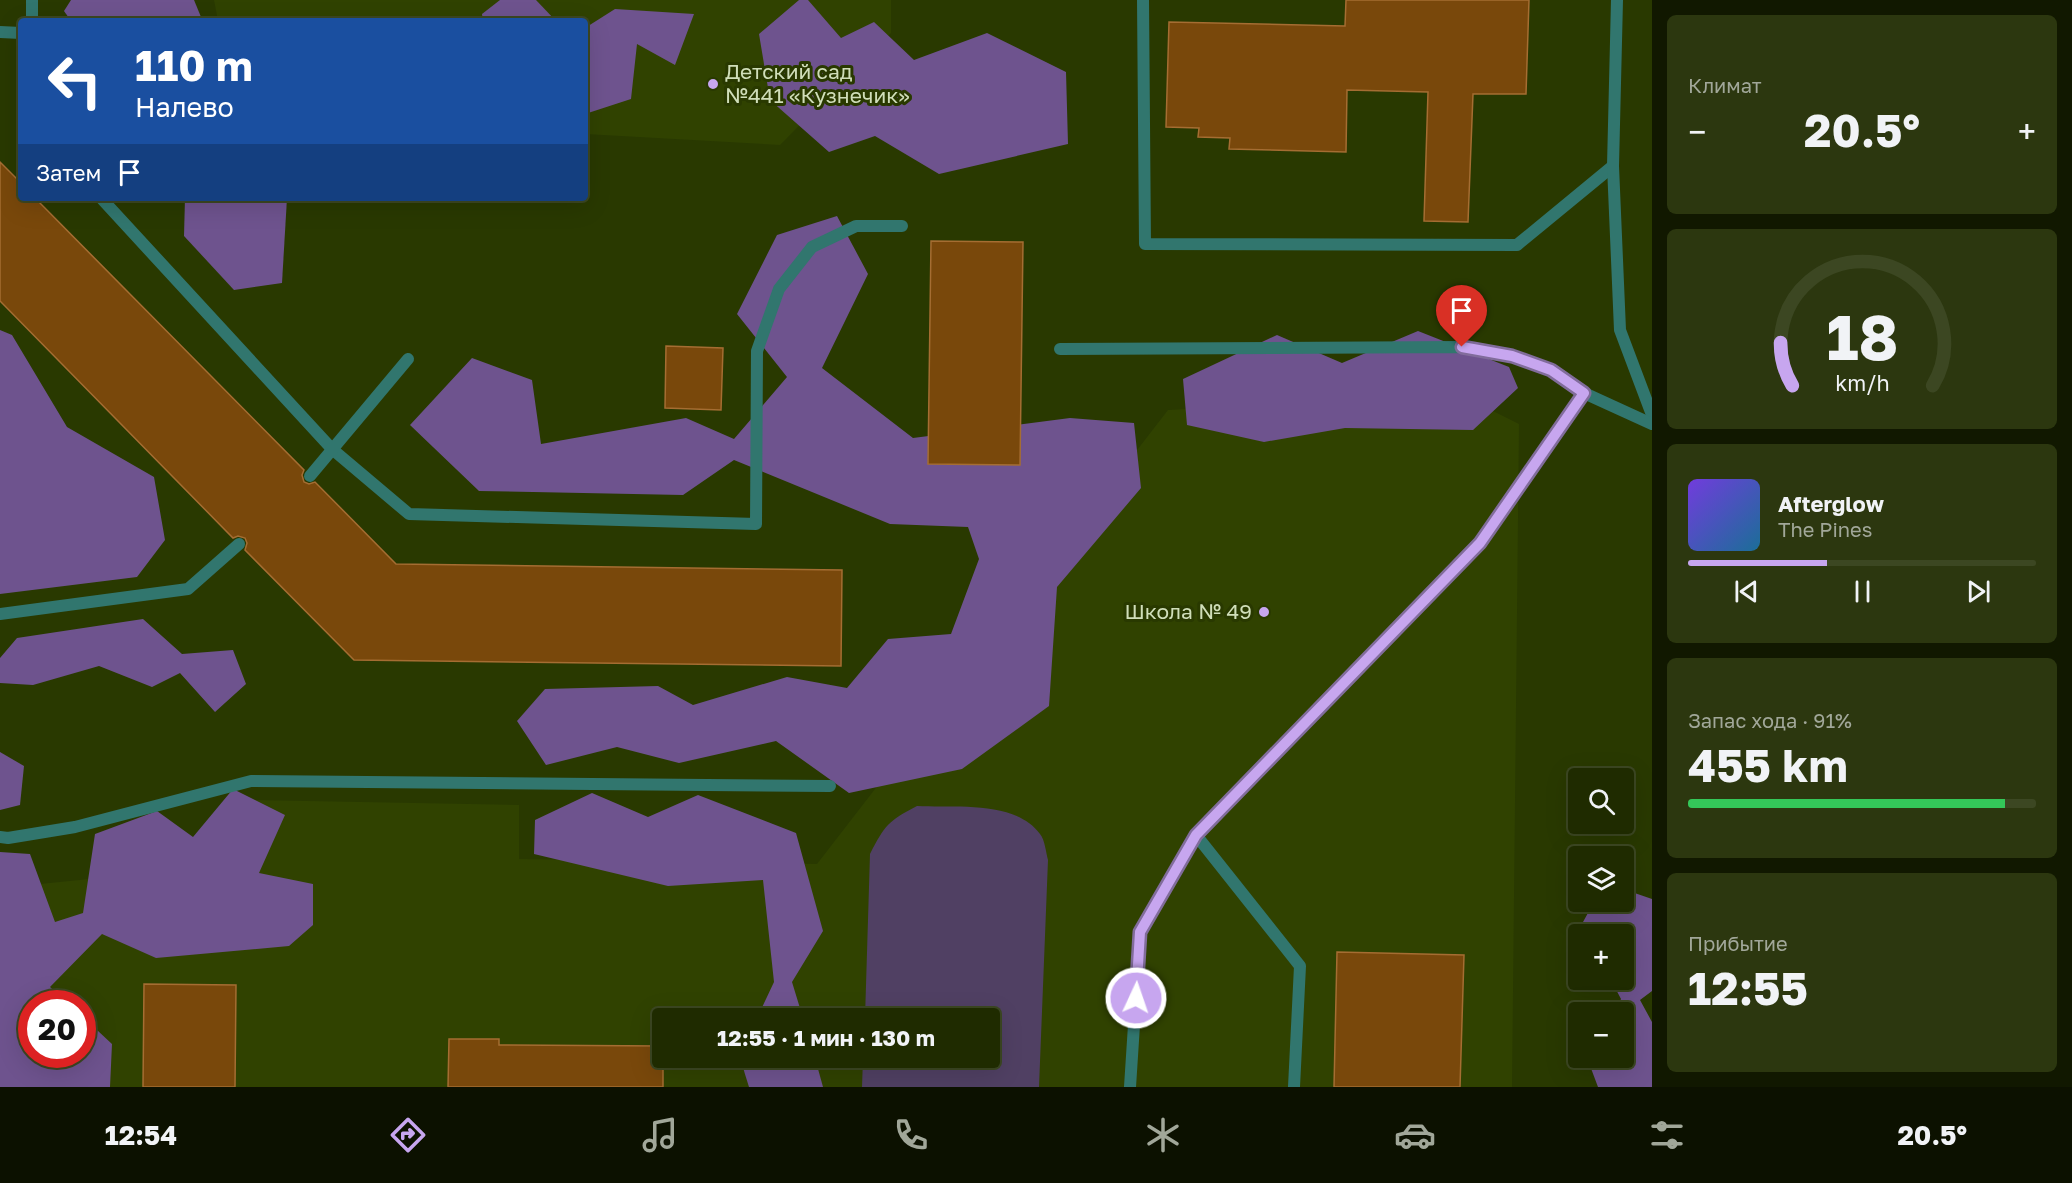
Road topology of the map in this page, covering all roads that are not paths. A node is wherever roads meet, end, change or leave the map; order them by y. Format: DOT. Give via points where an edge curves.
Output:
graph roads {
  1 [pos="32,0"];
  2 [pos="1143,0"];
  3 [pos="1617,0"];
  4 [pos="32,18"];
  5 [pos="0,32"];
  6 [pos="18,33"];
  7 [pos="1613,166"];
  8 [pos="104,201"];
  9 [pos="902,226"];
  10 [pos="1060,349"];
  11 [pos="408,359"];
  12 [pos="1584,393"];
  13 [pos="1652,415"];
  14 [pos="1652,424"];
  15 [pos="332,449"];
  16 [pos="310,476"];
  17 [pos="239,544"];
  18 [pos="0,614"];
  19 [pos="830,786"];
  20 [pos="1196,835"];
  21 [pos="0,837"];
  22 [pos="1130,1087"];
  23 [pos="1294,1087"];
  1 -- 4 [label="lane"];
  2 -- 7 [label="lane" via="1145,244 1517,245"];
  3 -- 7 [label="lane"];
  5 -- 6 [label="lane"];
  7 -- 13 [label="lane" via="1620,330"];
  8 -- 15 [label="lane"];
  9 -- 15 [label="lane" via="856,226 812,247 779,289 757,351 756,524 410,514"];
  10 -- 12 [label="lane" via="1462,347 1512,356 1551,370"];
  11 -- 15 [label="lane"];
  12 -- 14 [label="lane"];
  12 -- 20 [label="lane" via="1480,543"];
  15 -- 16 [label="lane"];
  17 -- 18 [label="lane" via="188,588"];
  19 -- 21 [label="lane" via="251,781 75,827"];
  20 -- 22 [label="lane" via="1140,932"];
  20 -- 23 [label="lane" via="1300,966"];
}
